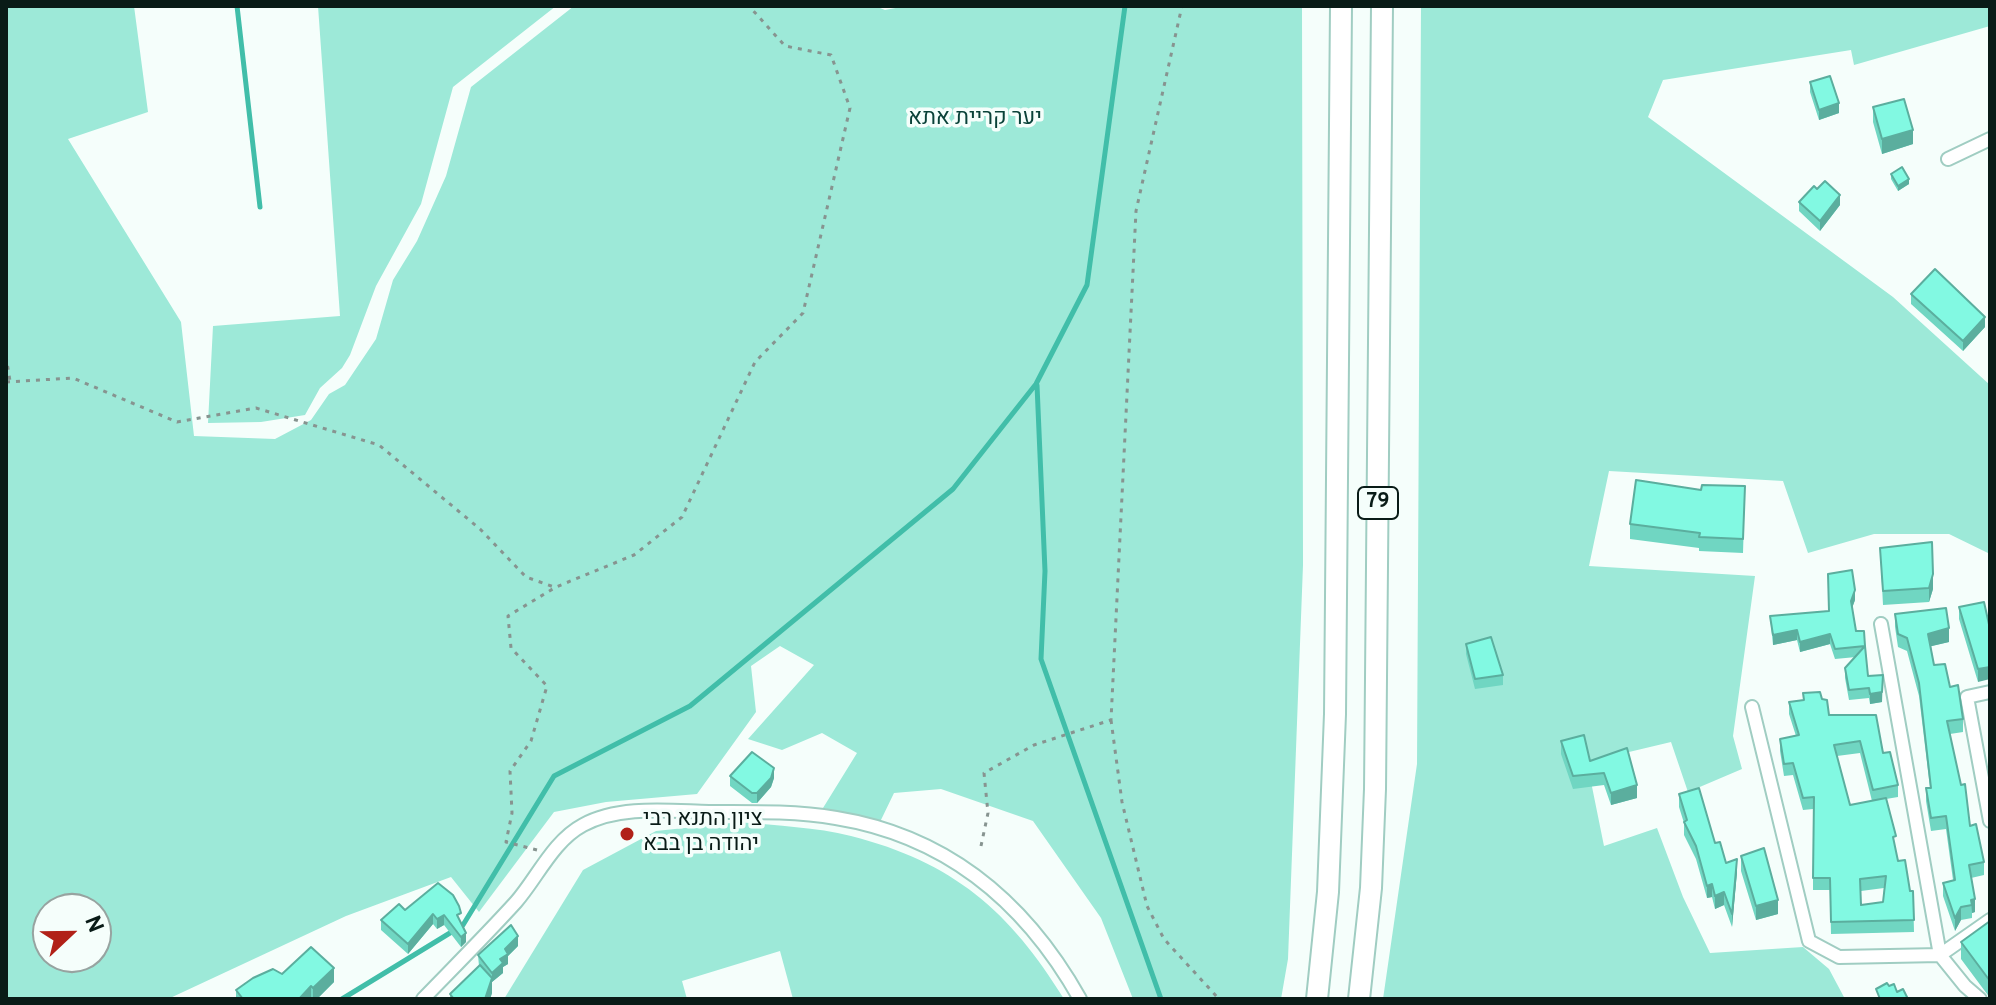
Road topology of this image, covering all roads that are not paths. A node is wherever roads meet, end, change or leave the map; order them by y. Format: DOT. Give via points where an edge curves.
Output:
graph roads {
  1 [pos="1341,6"];
  2 [pos="1382,6"];
  3 [pos="1990,139"];
  4 [pos="1948,159"];
  5 [pos="1881,624"];
  6 [pos="1990,692"];
  7 [pos="1752,707"];
  8 [pos="1990,821"];
  9 [pos="1990,920"];
  10 [pos="1940,955"];
  11 [pos="423,999"];
  12 [pos="1080,999"];
  13 [pos="1317,999"];
  14 [pos="1359,999"];
  15 [pos="1980,999"];
  1 -- 13 [label="highway, 79" via="1335,714 1329,877"];
  2 -- 14 [label="highway, 79" via="1375,789"];
  3 -- 4 [label="street"];
  5 -- 10 [label="street"];
  6 -- 8 [label="street" via="1967,697"];
  7 -- 10 [label="street" via="1809,941 1839,957"];
  9 -- 10 [label="street"];
  10 -- 15 [label="street"];
  11 -- 12 [label="street" via="584,824 648,811 834,817 884,828 943,854 999,892 1027,920"];
}
